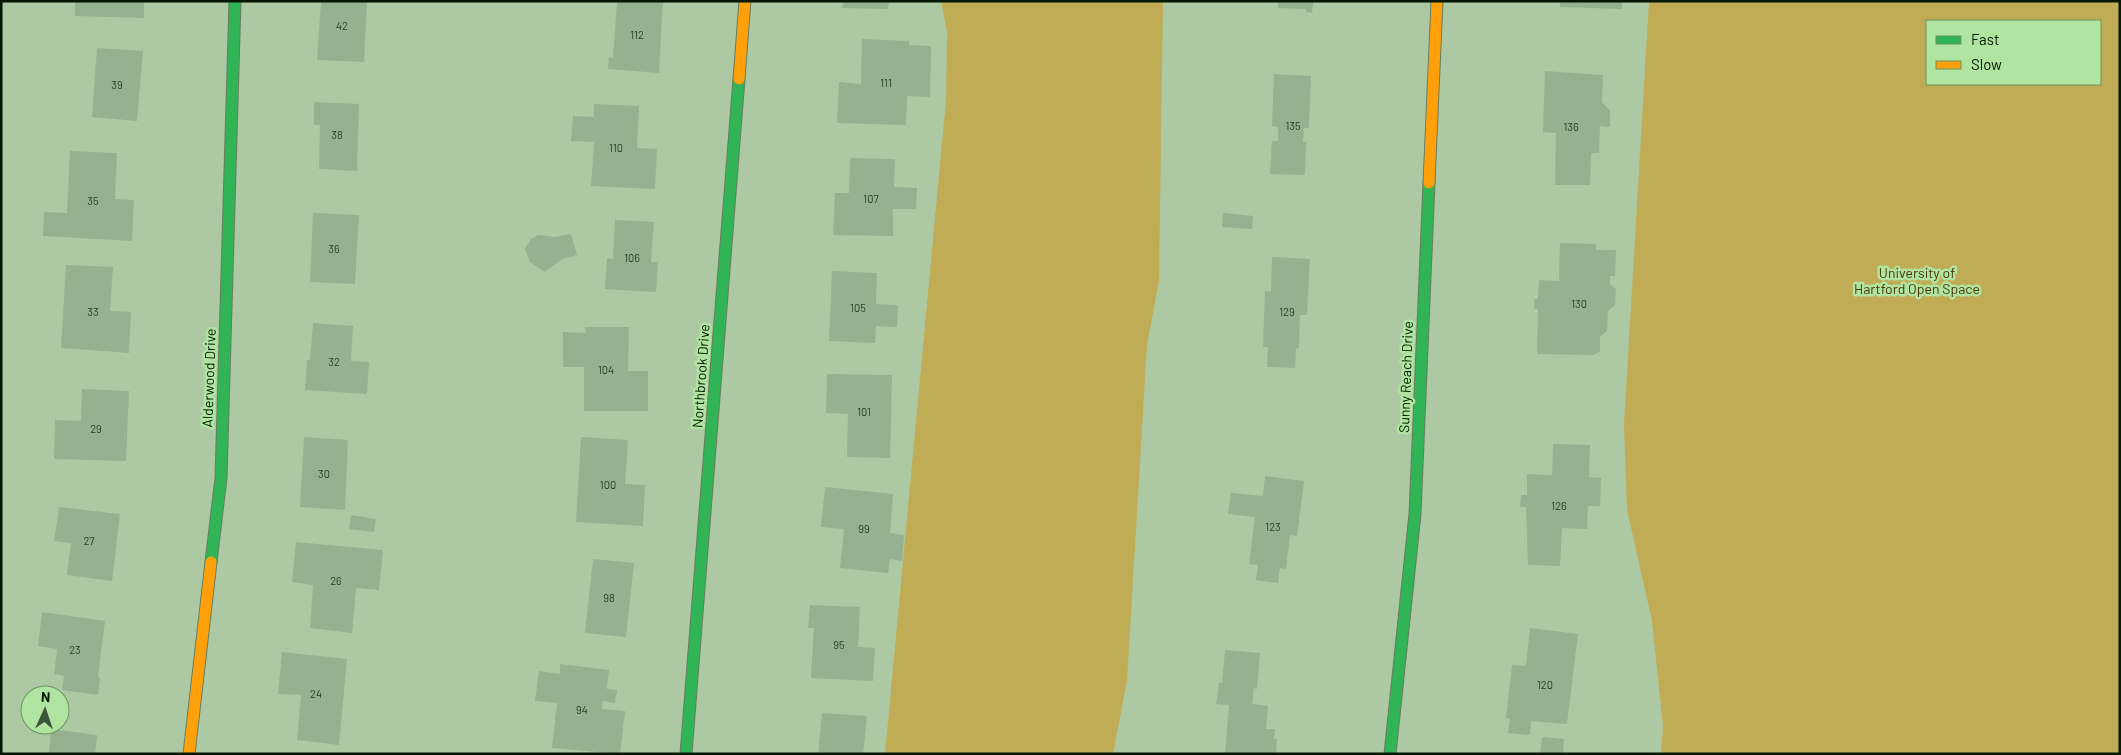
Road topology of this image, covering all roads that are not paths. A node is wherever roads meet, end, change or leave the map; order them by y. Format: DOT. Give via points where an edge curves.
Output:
graph roads {
  1 [pos="235,1"];
  2 [pos="745,1"];
  3 [pos="1437,1"];
  4 [pos="189,754"];
  5 [pos="686,754"];
  6 [pos="1390,754"];
  1 -- 4 [label="street, Alderwood Drive" via="221,478"];
  2 -- 5 [label="street, Northbrook Drive"];
  3 -- 6 [label="street, Sunny Reach Drive" via="1415,514"];
}
